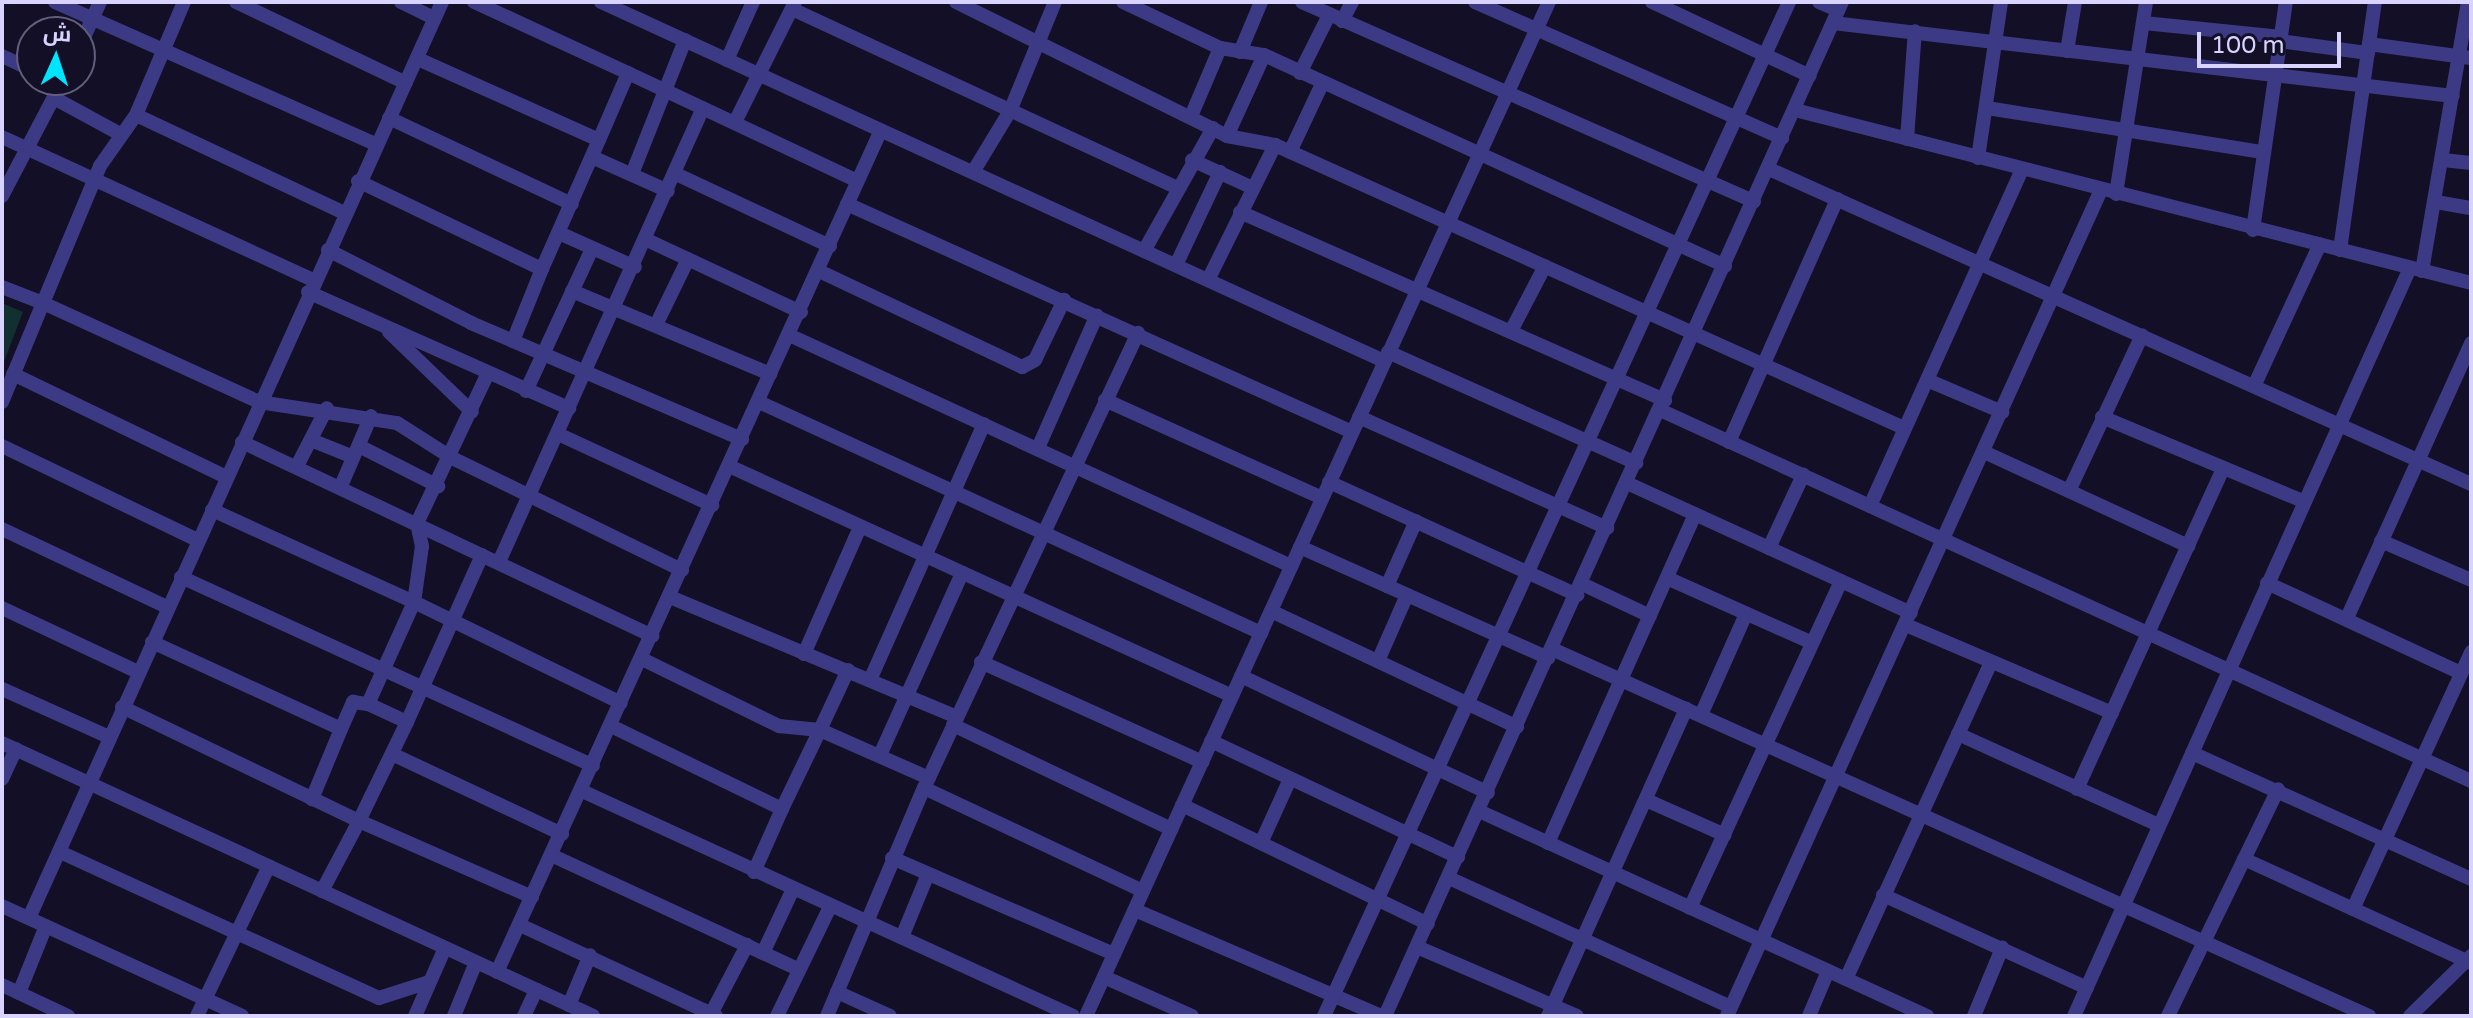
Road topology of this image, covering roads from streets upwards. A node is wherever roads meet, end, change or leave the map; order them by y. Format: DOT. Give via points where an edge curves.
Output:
graph roads {
  1 [pos="55,2"];
  2 [pos="184,2"];
  3 [pos="236,2"];
  4 [pos="401,2"];
  5 [pos="442,2"];
  6 [pos="474,2"];
  7 [pos="601,2"];
  8 [pos="753,2"];
  9 [pos="956,2"];
  10 [pos="1055,2"];
  11 [pos="1123,2"];
  12 [pos="1261,2"];
  13 [pos="1302,2"];
  14 [pos="1352,2"];
  15 [pos="1475,2"];
  16 [pos="1549,2"];
  17 [pos="1652,2"];
  18 [pos="1789,2"];
  19 [pos="1819,2"];
  20 [pos="2001,2"];
  21 [pos="2075,2"];
  22 [pos="2146,2"];
  23 [pos="2286,2"];
  24 [pos="2375,2"];
  25 [pos="2468,2"];
  26 [pos="794,5"];
  27 [pos="1838,12"];
  28 [pos="86,16"];
  29 [pos="434,18"];
  30 [pos="1336,18"];
  31 [pos="96,20"];
  32 [pos="2144,23"];
  33 [pos="1537,28"];
  34 [pos="1915,31"];
  35 [pos="2280,39"];
  36 [pos="685,40"];
  37 [pos="1036,42"];
  38 [pos="1996,42"];
  39 [pos="1220,48"];
  40 [pos="2368,48"];
  41 [pos="162,50"];
  42 [pos="2067,51"];
  43 [pos="1240,52"];
  44 [pos="1764,54"];
  45 [pos="1264,55"];
  46 [pos="2465,57"];
  47 [pos="418,59"];
  48 [pos="727,60"];
  49 [pos="2139,62"];
  50 [pos="628,73"];
  51 [pos="1300,73"];
  52 [pos="759,74"];
  53 [pos="1810,76"];
  54 [pos="2273,79"];
  55 [pos="406,83"];
  56 [pos="2362,85"];
  57 [pos="1321,86"];
  58 [pos="1509,90"];
  59 [pos="667,91"];
  60 [pos="53,96"];
  61 [pos="71,96"];
  62 [pos="2453,96"];
  63 [pos="1987,108"];
  64 [pos="703,109"];
  65 [pos="1795,110"];
  66 [pos="1010,111"];
  67 [pos="1192,114"];
  68 [pos="136,115"];
  69 [pos="1735,117"];
  70 [pos="389,118"];
  71 [pos="735,122"];
  72 [pos="1213,128"];
  73 [pos="881,130"];
  74 [pos="2127,133"];
  75 [pos="120,134"];
  76 [pos="1227,136"];
  77 [pos="2,137"];
  78 [pos="1782,138"];
  79 [pos="1907,139"];
  80 [pos="599,140"];
  81 [pos="375,144"];
  82 [pos="1275,145"];
  83 [pos="29,149"];
  84 [pos="1290,152"];
  85 [pos="2263,152"];
  86 [pos="1479,154"];
  87 [pos="592,157"];
  88 [pos="1978,158"];
  89 [pos="1192,160"];
  90 [pos="2443,160"];
  91 [pos="2471,163"];
  92 [pos="1769,169"];
  93 [pos="2022,169"];
  94 [pos="973,172"];
  95 [pos="1220,172"];
  96 [pos="632,174"];
  97 [pos="676,174"];
  98 [pos="1708,179"];
  99 [pos="358,181"];
  100 [pos="857,181"];
  101 [pos="94,182"];
  102 [pos="1174,186"];
  103 [pos="1253,188"];
  104 [pos="668,191"];
  105 [pos="2108,192"];
  106 [pos="2,196"];
  107 [pos="1837,199"];
  108 [pos="1754,201"];
  109 [pos="2436,202"];
  110 [pos="572,204"];
  111 [pos="847,204"];
  112 [pos="2471,208"];
  113 [pos="1240,212"];
  114 [pos="344,213"];
  115 [pos="1448,223"];
  116 [pos="2253,230"];
  117 [pos="559,233"];
  118 [pos="647,240"];
  119 [pos="2320,244"];
  120 [pos="1678,245"];
  121 [pos="830,246"];
  122 [pos="592,249"];
  123 [pos="328,250"];
  124 [pos="2340,250"];
  125 [pos="1144,251"];
  126 [pos="688,259"];
  127 [pos="1980,263"];
  128 [pos="1176,265"];
  129 [pos="1545,266"];
  130 [pos="1725,266"];
  131 [pos="635,267"];
  132 [pos="542,269"];
  133 [pos="2416,269"];
  134 [pos="819,271"];
  135 [pos="1208,280"];
  136 [pos="2471,283"];
  137 [pos="310,286"];
  138 [pos="2,287"];
  139 [pos="1418,288"];
  140 [pos="572,291"];
  141 [pos="2053,296"];
  142 [pos="1064,300"];
  143 [pos="43,303"];
  144 [pos="615,309"];
  145 [pos="801,312"];
  146 [pos="1647,312"];
  147 [pos="1097,315"];
  148 [pos="656,325"];
  149 [pos="386,328"];
  150 [pos="1511,331"];
  151 [pos="1138,333"];
  152 [pos="1694,334"];
  153 [pos="789,335"];
  154 [pos="2142,335"];
  155 [pos="513,341"];
  156 [pos="2471,343"];
  157 [pos="543,353"];
  158 [pos="1386,357"];
  159 [pos="1764,365"];
  160 [pos="2465,370"];
  161 [pos="586,372"];
  162 [pos="488,373"];
  163 [pos="13,374"];
  164 [pos="770,374"];
  165 [pos="1617,378"];
  166 [pos="1927,380"];
  167 [pos="2255,384"];
  168 [pos="526,391"];
  169 [pos="1105,400"];
  170 [pos="2,402"];
  171 [pos="259,402"];
  172 [pos="759,402"];
  173 [pos="1662,405"];
  174 [pos="327,408"];
  175 [pos="569,408"];
  176 [pos="472,412"];
  177 [pos="2002,412"];
  178 [pos="371,416"];
  179 [pos="1359,417"];
  180 [pos="2102,417"];
  181 [pos="984,424"];
  182 [pos="2337,424"];
  183 [pos="1904,428"];
  184 [pos="1352,432"];
  185 [pos="558,434"];
  186 [pos="742,439"];
  187 [pos="311,440"];
  188 [pos="242,442"];
  189 [pos="1588,442"];
  190 [pos="1729,442"];
  191 [pos="2,446"];
  192 [pos="1038,448"];
  193 [pos="356,452"];
  194 [pos="1984,452"];
  195 [pos="452,458"];
  196 [pos="2417,460"];
  197 [pos="1636,463"];
  198 [pos="1074,464"];
  199 [pos="297,466"];
  200 [pos="729,466"];
  201 [pos="2223,468"];
  202 [pos="1803,475"];
  203 [pos="226,477"];
  204 [pos="1329,482"];
  205 [pos="1627,483"];
  206 [pos="2471,484"];
  207 [pos="341,486"];
  208 [pos="438,486"];
  209 [pos="956,490"];
  210 [pos="2069,491"];
  211 [pos="530,496"];
  212 [pos="1322,498"];
  213 [pos="2303,501"];
  214 [pos="712,505"];
  215 [pos="1558,506"];
  216 [pos="1870,506"];
  217 [pos="212,510"];
  218 [pos="1695,514"];
  219 [pos="1416,521"];
  220 [pos="417,523"];
  221 [pos="860,527"];
  222 [pos="1607,528"];
  223 [pos="2,529"];
  224 [pos="1044,529"];
  225 [pos="197,540"];
  226 [pos="1944,540"];
  227 [pos="2381,541"];
  228 [pos="2188,546"];
  229 [pos="1300,547"];
  230 [pos="1769,548"];
  231 [pos="482,555"];
  232 [pos="927,557"];
  233 [pos="499,562"];
  234 [pos="1291,566"];
  235 [pos="682,570"];
  236 [pos="1528,572"];
  237 [pos="962,573"];
  238 [pos="181,577"];
  239 [pos="1667,578"];
  240 [pos="2471,580"];
  241 [pos="1841,581"];
  242 [pos="2267,583"];
  243 [pos="1387,586"];
  244 [pos="1579,589"];
  245 [pos="1407,595"];
  246 [pos="1012,596"];
  247 [pos="670,597"];
  248 [pos="414,602"];
  249 [pos="167,607"];
  250 [pos="2,608"];
  251 [pos="1271,611"];
  252 [pos="1746,614"];
  253 [pos="1650,616"];
  254 [pos="2347,618"];
  255 [pos="1908,619"];
  256 [pos="453,620"];
  257 [pos="2147,631"];
  258 [pos="1261,633"];
  259 [pos="653,636"];
  260 [pos="1499,636"];
  261 [pos="152,642"];
  262 [pos="1812,643"];
  263 [pos="2471,652"];
  264 [pos="804,654"];
  265 [pos="1550,654"];
  266 [pos="642,659"];
  267 [pos="1378,661"];
  268 [pos="981,662"];
  269 [pos="1991,663"];
  270 [pos="2229,669"];
  271 [pos="382,670"];
  272 [pos="848,670"];
  273 [pos="138,672"];
  274 [pos="2461,673"];
  275 [pos="1241,676"];
  276 [pos="870,680"];
  277 [pos="1623,680"];
  278 [pos="2,689"];
  279 [pos="422,689"];
  280 [pos="906,694"];
  281 [pos="1232,696"];
  282 [pos="621,703"];
  283 [pos="368,704"];
  284 [pos="1467,704"];
  285 [pos="122,707"];
  286 [pos="1686,709"];
  287 [pos="2112,713"];
  288 [pos="1701,715"];
  289 [pos="955,721"];
  290 [pos="407,722"];
  291 [pos="611,726"];
  292 [pos="1517,727"];
  293 [pos="341,729"];
  294 [pos="820,730"];
  295 [pos="1958,734"];
  296 [pos="109,737"];
  297 [pos="1211,741"];
  298 [pos="1766,745"];
  299 [pos="9,746"];
  300 [pos="2192,753"];
  301 [pos="392,754"];
  302 [pos="880,755"];
  303 [pos="2424,760"];
  304 [pos="1202,762"];
  305 [pos="593,766"];
  306 [pos="1437,769"];
  307 [pos="1836,778"];
  308 [pos="2,779"];
  309 [pos="1290,779"];
  310 [pos="2471,781"];
  311 [pos="89,782"];
  312 [pos="926,783"];
  313 [pos="2077,789"];
  314 [pos="2278,789"];
  315 [pos="582,791"];
  316 [pos="1488,793"];
  317 [pos="312,799"];
  318 [pos="1646,800"];
  319 [pos="1182,805"];
  320 [pos="782,809"];
  321 [pos="1479,811"];
  322 [pos="1920,814"];
  323 [pos="359,821"];
  324 [pos="2159,825"];
  325 [pos="1171,829"];
  326 [pos="562,834"];
  327 [pos="1408,834"];
  328 [pos="1725,835"];
  329 [pos="2385,842"];
  330 [pos="1261,843"];
  331 [pos="1548,843"];
  332 [pos="60,852"];
  333 [pos="551,855"];
  334 [pos="1458,857"];
  335 [pos="892,858"];
  336 [pos="2244,859"];
  337 [pos="269,866"];
  338 [pos="754,872"];
  339 [pos="1613,872"];
  340 [pos="928,874"];
  341 [pos="1449,878"];
  342 [pos="2471,879"];
  343 [pos="793,889"];
  344 [pos="322,891"];
  345 [pos="1143,891"];
  346 [pos="1883,895"];
  347 [pos="532,897"];
  348 [pos="1377,899"];
  349 [pos="831,905"];
  350 [pos="2,906"];
  351 [pos="1690,908"];
  352 [pos="2353,909"];
  353 [pos="1135,910"];
  354 [pos="2122,910"];
  355 [pos="29,918"];
  356 [pos="865,920"];
  357 [pos="1428,924"];
  358 [pos="520,925"];
  359 [pos="46,926"];
  360 [pos="236,934"];
  361 [pos="902,937"];
  362 [pos="1762,940"];
  363 [pos="1582,941"];
  364 [pos="2202,942"];
  365 [pos="747,945"];
  366 [pos="1417,947"];
  367 [pos="445,948"];
  368 [pos="2002,948"];
  369 [pos="763,953"];
  370 [pos="1114,954"];
  371 [pos="590,955"];
  372 [pos="2469,959"];
  373 [pos="476,962"];
  374 [pos="796,968"];
  375 [pos="1828,971"];
  376 [pos="497,972"];
  377 [pos="1104,977"];
  378 [pos="1846,979"];
  379 [pos="429,982"];
  380 [pos="2,985"];
  381 [pos="2087,988"];
  382 [pos="536,990"];
  383 [pos="837,992"];
  384 [pos="19,993"];
  385 [pos="1333,995"];
  386 [pos="206,1000"];
  387 [pos="569,1005"];
  388 [pos="1550,1010"];
  389 [pos="1729,1012"];
  390 [pos="714,1015"];
  391 [pos="68,1016"];
  392 [pos="197,1016"];
  393 [pos="242,1016"];
  394 [pos="415,1016"];
  395 [pos="454,1016"];
  396 [pos="524,1016"];
  397 [pos="593,1016"];
  398 [pos="777,1016"];
  399 [pos="827,1016"];
  400 [pos="890,1016"];
  401 [pos="1073,1016"];
  402 [pos="1086,1016"];
  403 [pos="1192,1016"];
  404 [pos="1324,1016"];
  405 [pos="1383,1016"];
  406 [pos="1577,1016"];
  407 [pos="1809,1016"];
  408 [pos="1927,1016"];
  409 [pos="1974,1016"];
  410 [pos="2074,1016"];
  411 [pos="2168,1016"];
  412 [pos="2369,1016"];
  413 [pos="2410,1016"];
  1 -- 28 [label="street"];
  2 -- 41 [label="street"];
  3 -- 55 [label="street"];
  4 -- 29 [label="street"];
  5 -- 29 [label="street"];
  6 -- 50 [label="street"];
  7 -- 36 [label="street"];
  8 -- 48 [label="street"];
  9 -- 37 [label="street"];
  10 -- 37 [label="street"];
  11 -- 39 [label="street"];
  12 -- 43 [label="street"];
  13 -- 30 [label="street"];
  14 -- 30 [label="street"];
  15 -- 33 [label="street"];
  16 -- 33 [label="street"];
  17 -- 44 [label="street"];
  18 -- 44 [label="street"];
  19 -- 27 [label="street"];
  20 -- 38 [label="street"];
  21 -- 42 [label="street"];
  22 -- 32 [label="street"];
  23 -- 35 [label="street"];
  24 -- 40 [label="street"];
  25 -- 46 [label="street"];
  26 -- 52 [label="street"];
  26 -- 66 [label="street"];
  27 -- 34 [label="street"];
  27 -- 53 [label="street"];
  29 -- 47 [label="street"];
  30 -- 51 [label="street"];
  30 -- 58 [label="street"];
  31 -- 41 [label="street"];
  32 -- 35 [label="street"];
  32 -- 49 [label="street"];
  33 -- 58 [label="street"];
  33 -- 69 [label="street"];
  34 -- 38 [label="street"];
  34 -- 79 [label="street"];
  35 -- 40 [label="street"];
  35 -- 54 [label="street"];
  36 -- 48 [label="street"];
  36 -- 59 [label="street"];
  37 -- 66 [label="street"];
  37 -- 67 [label="street"];
  38 -- 42 [label="street"];
  38 -- 63 [label="street"];
  39 -- 43 [label="street"];
  39 -- 67 [label="street"];
  40 -- 46 [label="street"];
  40 -- 56 [label="street"];
  41 -- 68 [label="street"];
  41 -- 81 [label="street"];
  42 -- 49 [label="street"];
  43 -- 45 [label="street"];
  44 -- 53 [label="street"];
  44 -- 69 [label="street"];
  45 -- 51 [label="street"];
  45 -- 76 [label="street"];
  46 -- 62 [label="street"];
  47 -- 55 [label="street"];
  47 -- 80 [label="street"];
  48 -- 52 [label="street"];
  49 -- 54 [label="street"];
  49 -- 74 [label="street"];
  50 -- 59 [label="street"];
  50 -- 80 [label="street"];
  51 -- 57 [label="street"];
  52 -- 71 [label="street"];
  52 -- 73 [label="street"];
  53 -- 65 [label="street"];
  54 -- 56 [label="street"];
  54 -- 85 [label="street"];
  55 -- 70 [label="street"];
  56 -- 62 [label="street"];
  56 -- 124 [label="street"];
  57 -- 84 [label="street"];
  57 -- 86 [label="street"];
  58 -- 86 [label="street"];
  58 -- 98 [label="street"];
  59 -- 64 [label="street"];
  59 -- 96 [label="street"];
  60 -- 83 [label="street"];
  61 -- 75 [label="street"];
  62 -- 90 [label="street"];
  63 -- 74 [label="street"];
  63 -- 88 [label="street"];
  64 -- 71 [label="street"];
  64 -- 97 [label="street"];
  65 -- 78 [label="street"];
  65 -- 79 [label="street"];
  66 -- 94 [label="street"];
  66 -- 102 [label="street"];
  67 -- 72 [label="street"];
  68 -- 75 [label="street"];
  68 -- 114 [label="street"];
  69 -- 78 [label="street"];
  69 -- 98 [label="street"];
  70 -- 81 [label="street"];
  70 -- 110 [label="street"];
  71 -- 100 [label="street"];
  72 -- 76 [label="street"];
  72 -- 89 [label="street"];
  73 -- 94 [label="street"];
  73 -- 100 [label="street"];
  74 -- 85 [label="street"];
  74 -- 105 [label="street"];
  75 -- 101 [label="street"];
  76 -- 82 [label="street"];
  77 -- 83 [label="street"];
  78 -- 92 [label="street"];
  79 -- 88 [label="street"];
  80 -- 87 [label="street"];
  81 -- 99 [label="street"];
  82 -- 84 [label="street"];
  82 -- 103 [label="street"];
  83 -- 101 [label="street"];
  83 -- 106 [label="street"];
  84 -- 115 [label="street"];
  85 -- 116 [label="street"];
  86 -- 115 [label="street"];
  86 -- 120 [label="street"];
  87 -- 96 [label="street"];
  87 -- 110 [label="street"];
  88 -- 93 [label="street"];
  89 -- 95 [label="street"];
  89 -- 102 [label="street"];
  90 -- 91 [label="street"];
  90 -- 109 [label="street"];
  92 -- 107 [label="street"];
  92 -- 108 [label="street"];
  93 -- 105 [label="street"];
  93 -- 127 [label="street"];
  94 -- 125 [label="street"];
  95 -- 103 [label="street"];
  95 -- 128 [label="street"];
  96 -- 104 [label="street"];
  97 -- 104 [label="street"];
  97 -- 121 [label="street"];
  98 -- 108 [label="street"];
  98 -- 120 [label="street"];
  99 -- 114 [label="street"];
  99 -- 132 [label="street"];
  100 -- 111 [label="street"];
  101 -- 137 [label="street"];
  101 -- 143 [label="street"];
  102 -- 125 [label="street"];
  103 -- 113 [label="street"];
  104 -- 118 [label="street"];
  105 -- 116 [label="street"];
  105 -- 141 [label="street"];
  107 -- 127 [label="street"];
  107 -- 159 [label="street"];
  108 -- 130 [label="street"];
  109 -- 112 [label="street"];
  109 -- 133 [label="street"];
  110 -- 117 [label="street"];
  111 -- 121 [label="street"];
  111 -- 142 [label="street"];
  113 -- 135 [label="street"];
  113 -- 139 [label="street"];
  114 -- 123 [label="street"];
  115 -- 129 [label="street"];
  115 -- 139 [label="street"];
  116 -- 119 [label="street"];
  117 -- 122 [label="street"];
  117 -- 132 [label="street"];
  118 -- 126 [label="street"];
  118 -- 131 [label="street"];
  119 -- 124 [label="street"];
  119 -- 167 [label="street"];
  120 -- 130 [label="street"];
  120 -- 146 [label="street"];
  121 -- 134 [label="street"];
  122 -- 131 [label="street"];
  122 -- 140 [label="street"];
  123 -- 137 [label="street"];
  123 -- 155 [label="street"];
  124 -- 133 [label="street"];
  125 -- 128 [label="street"];
  126 -- 145 [label="street"];
  126 -- 148 [label="street"];
  127 -- 141 [label="street"];
  127 -- 166 [label="street"];
  128 -- 135 [label="street"];
  129 -- 146 [label="street"];
  129 -- 150 [label="street"];
  130 -- 152 [label="street"];
  131 -- 144 [label="street"];
  132 -- 155 [label="street"];
  133 -- 136 [label="street"];
  133 -- 182 [label="street"];
  134 -- 142 [label="street" via="1022,367 1035,360"];
  134 -- 145 [label="street"];
  135 -- 158 [label="street"];
  137 -- 149 [label="street"];
  137 -- 171 [label="street"];
  138 -- 143 [label="street"];
  139 -- 150 [label="street"];
  139 -- 158 [label="street"];
  140 -- 144 [label="street"];
  140 -- 157 [label="street"];
  141 -- 154 [label="street"];
  141 -- 177 [label="street"];
  142 -- 147 [label="street"];
  143 -- 163 [label="street"];
  143 -- 171 [label="street"];
  144 -- 148 [label="street"];
  144 -- 161 [label="street"];
  145 -- 153 [label="street"];
  146 -- 152 [label="street"];
  146 -- 165 [label="street"];
  147 -- 151 [label="street"];
  147 -- 192 [label="street"];
  148 -- 164 [label="street"];
  149 -- 162 [label="street"];
  149 -- 176 [label="street"];
  150 -- 165 [label="street"];
  151 -- 169 [label="street"];
  151 -- 184 [label="street"];
  152 -- 159 [label="street"];
  152 -- 173 [label="street"];
  153 -- 164 [label="street"];
  153 -- 181 [label="street"];
  154 -- 167 [label="street"];
  154 -- 180 [label="street"];
  155 -- 157 [label="street"];
  156 -- 160 [label="street"];
  157 -- 161 [label="street"];
  157 -- 168 [label="street"];
  158 -- 179 [label="street"];
  158 -- 189 [label="street"];
  159 -- 183 [label="street"];
  159 -- 190 [label="street"];
  160 -- 196 [label="street"];
  161 -- 175 [label="street"];
  161 -- 186 [label="street"];
  162 -- 168 [label="street"];
  162 -- 176 [label="street"];
  163 -- 170 [label="street"];
  163 -- 203 [label="street"];
  164 -- 172 [label="street"];
  165 -- 173 [label="street"];
  165 -- 189 [label="street"];
  166 -- 177 [label="street"];
  166 -- 183 [label="street"];
  167 -- 182 [label="street"];
  168 -- 175 [label="street"];
  169 -- 198 [label="street"];
  169 -- 212 [label="street"];
  171 -- 174 [label="street"];
  171 -- 188 [label="street"];
  172 -- 186 [label="street"];
  172 -- 209 [label="street"];
  173 -- 190 [label="street"];
  173 -- 197 [label="street"];
  174 -- 178 [label="street"];
  174 -- 187 [label="street"];
  175 -- 185 [label="street"];
  176 -- 195 [label="street"];
  177 -- 194 [label="street"];
  178 -- 193 [label="street"];
  178 -- 195 [label="street" via="432,440"];
  179 -- 184 [label="street"];
  179 -- 215 [label="street"];
  180 -- 201 [label="street"];
  180 -- 210 [label="street"];
  181 -- 192 [label="street"];
  181 -- 209 [label="street"];
  182 -- 196 [label="street"];
  182 -- 213 [label="street"];
  183 -- 216 [label="street"];
  184 -- 204 [label="street"];
  185 -- 211 [label="street"];
  185 -- 214 [label="street"];
  186 -- 200 [label="street"];
  187 -- 193 [label="street"];
  187 -- 199 [label="street"];
  188 -- 199 [label="street"];
  188 -- 203 [label="street"];
  189 -- 197 [label="street"];
  189 -- 215 [label="street"];
  190 -- 202 [label="street"];
  191 -- 225 [label="street"];
  192 -- 198 [label="street"];
  193 -- 207 [label="street"];
  193 -- 208 [label="street"];
  194 -- 210 [label="street"];
  194 -- 226 [label="street"];
  195 -- 208 [label="street"];
  195 -- 211 [label="street"];
  196 -- 206 [label="street"];
  196 -- 227 [label="street"];
  197 -- 205 [label="street"];
  198 -- 224 [label="street"];
  198 -- 234 [label="street"];
  199 -- 207 [label="street"];
  200 -- 214 [label="street"];
  200 -- 221 [label="street"];
  201 -- 213 [label="street"];
  201 -- 228 [label="street"];
  202 -- 216 [label="street"];
  202 -- 230 [label="street"];
  203 -- 217 [label="street"];
  204 -- 212 [label="street"];
  204 -- 219 [label="street"];
  205 -- 218 [label="street"];
  205 -- 222 [label="street"];
  207 -- 220 [label="street"];
  208 -- 220 [label="street"];
  209 -- 224 [label="street"];
  209 -- 232 [label="street"];
  210 -- 228 [label="street"];
  211 -- 233 [label="street"];
  211 -- 235 [label="street"];
  212 -- 229 [label="street"];
  213 -- 242 [label="street"];
  214 -- 235 [label="street"];
  215 -- 222 [label="street"];
  215 -- 236 [label="street"];
  216 -- 226 [label="street"];
  217 -- 225 [label="street"];
  217 -- 248 [label="street"];
  218 -- 230 [label="street"];
  218 -- 239 [label="street"];
  219 -- 236 [label="street"];
  219 -- 243 [label="street"];
  220 -- 231 [label="street"];
  220 -- 248 [label="street" via="422,546"];
  221 -- 232 [label="street"];
  221 -- 264 [label="street"];
  222 -- 244 [label="street"];
  223 -- 249 [label="street"];
  224 -- 246 [label="street"];
  224 -- 258 [label="street"];
  225 -- 238 [label="street"];
  226 -- 255 [label="street"];
  226 -- 257 [label="street"];
  227 -- 240 [label="street"];
  227 -- 254 [label="street"];
  228 -- 257 [label="street"];
  229 -- 234 [label="street"];
  229 -- 243 [label="street"];
  230 -- 241 [label="street"];
  231 -- 233 [label="street"];
  231 -- 256 [label="street"];
  232 -- 237 [label="street"];
  232 -- 276 [label="street"];
  233 -- 259 [label="street"];
  234 -- 251 [label="street"];
  235 -- 247 [label="street"];
  236 -- 244 [label="street"];
  236 -- 260 [label="street"];
  237 -- 246 [label="street"];
  237 -- 280 [label="street"];
  238 -- 249 [label="street"];
  238 -- 271 [label="street"];
  239 -- 252 [label="street"];
  239 -- 253 [label="street"];
  241 -- 255 [label="street"];
  241 -- 262 [label="street"];
  242 -- 254 [label="street"];
  242 -- 270 [label="street"];
  243 -- 245 [label="street"];
  244 -- 253 [label="street"];
  244 -- 265 [label="street"];
  245 -- 260 [label="street"];
  245 -- 267 [label="street"];
  246 -- 268 [label="street"];
  246 -- 281 [label="street"];
  247 -- 259 [label="street"];
  247 -- 264 [label="street"];
  248 -- 256 [label="street"];
  248 -- 271 [label="street"];
  249 -- 261 [label="street"];
  250 -- 273 [label="street"];
  251 -- 258 [label="street"];
  251 -- 267 [label="street"];
  252 -- 262 [label="street"];
  252 -- 288 [label="street"];
  253 -- 277 [label="street"];
  254 -- 274 [label="street"];
  255 -- 269 [label="street"];
  255 -- 307 [label="street"];
  256 -- 279 [label="street"];
  256 -- 282 [label="street"];
  257 -- 270 [label="street"];
  257 -- 287 [label="street"];
  258 -- 275 [label="street"];
  259 -- 266 [label="street"];
  260 -- 265 [label="street"];
  260 -- 284 [label="street"];
  261 -- 273 [label="street"];
  261 -- 293 [label="street"];
  262 -- 298 [label="street"];
  263 -- 274 [label="street"];
  264 -- 272 [label="street"];
  265 -- 277 [label="street"];
  265 -- 292 [label="street"];
  266 -- 282 [label="street"];
  266 -- 294 [label="street" via="779,726"];
  267 -- 284 [label="street"];
  268 -- 289 [label="street"];
  268 -- 304 [label="street"];
  269 -- 287 [label="street"];
  269 -- 295 [label="street"];
  270 -- 300 [label="street"];
  270 -- 303 [label="street"];
  271 -- 279 [label="street"];
  271 -- 283 [label="street"];
  272 -- 276 [label="street"];
  272 -- 294 [label="street"];
  273 -- 285 [label="street"];
  274 -- 303 [label="street"];
  275 -- 281 [label="street"];
  275 -- 306 [label="street"];
  276 -- 280 [label="street"];
  277 -- 286 [label="street"];
  277 -- 331 [label="street"];
  278 -- 296 [label="street"];
  279 -- 290 [label="street"];
  279 -- 305 [label="street"];
  280 -- 289 [label="street"];
  280 -- 302 [label="street"];
  281 -- 297 [label="street"];
  282 -- 291 [label="street"];
  283 -- 290 [label="street"];
  283 -- 293 [label="street" via="353,702"];
  284 -- 292 [label="street"];
  284 -- 306 [label="street"];
  285 -- 296 [label="street"];
  285 -- 317 [label="street"];
  286 -- 288 [label="street"];
  286 -- 318 [label="street"];
  287 -- 313 [label="street"];
  288 -- 298 [label="street"];
  289 -- 312 [label="street"];
  289 -- 325 [label="street"];
  290 -- 301 [label="street"];
  291 -- 305 [label="street"];
  291 -- 320 [label="street"];
  292 -- 316 [label="street"];
  293 -- 317 [label="street"];
  294 -- 302 [label="street"];
  294 -- 320 [label="street"];
  295 -- 313 [label="street"];
  295 -- 322 [label="street"];
  296 -- 311 [label="street"];
  297 -- 304 [label="street"];
  297 -- 309 [label="street"];
  298 -- 307 [label="street"];
  298 -- 328 [label="street"];
  299 -- 308 [label="street"];
  299 -- 311 [label="street"];
  300 -- 314 [label="street"];
  300 -- 324 [label="street"];
  301 -- 323 [label="street"];
  301 -- 326 [label="street"];
  302 -- 312 [label="street"];
  303 -- 310 [label="street"];
  303 -- 329 [label="street"];
  304 -- 319 [label="street"];
  305 -- 315 [label="street"];
  306 -- 316 [label="street"];
  306 -- 327 [label="street"];
  307 -- 322 [label="street"];
  307 -- 362 [label="street"];
  309 -- 327 [label="street"];
  309 -- 330 [label="street"];
  311 -- 332 [label="street"];
  311 -- 337 [label="street"];
  312 -- 335 [label="street"];
  312 -- 345 [label="street"];
  313 -- 324 [label="street"];
  314 -- 329 [label="street"];
  314 -- 336 [label="street"];
  315 -- 326 [label="street"];
  315 -- 338 [label="street"];
  316 -- 321 [label="street"];
  317 -- 323 [label="street"];
  318 -- 328 [label="street"];
  318 -- 339 [label="street"];
  319 -- 325 [label="street"];
  319 -- 330 [label="street"];
  320 -- 338 [label="street"];
  321 -- 331 [label="street"];
  321 -- 334 [label="street"];
  322 -- 346 [label="street"];
  322 -- 354 [label="street"];
  323 -- 344 [label="street"];
  323 -- 347 [label="street"];
  324 -- 354 [label="street"];
  325 -- 345 [label="street"];
  326 -- 333 [label="street"];
  327 -- 334 [label="street"];
  327 -- 348 [label="street"];
  328 -- 351 [label="street"];
  329 -- 342 [label="street"];
  329 -- 352 [label="street"];
  330 -- 348 [label="street"];
  331 -- 339 [label="street"];
  332 -- 355 [label="street"];
  332 -- 360 [label="street"];
  333 -- 347 [label="street"];
  333 -- 365 [label="street"];
  334 -- 341 [label="street"];
  335 -- 340 [label="street"];
  335 -- 356 [label="street"];
  336 -- 352 [label="street"];
  336 -- 364 [label="street"];
  337 -- 344 [label="street"];
  337 -- 360 [label="street"];
  338 -- 343 [label="street"];
  339 -- 351 [label="street"];
  339 -- 363 [label="street"];
  340 -- 361 [label="street"];
  340 -- 370 [label="street"];
  341 -- 357 [label="street"];
  341 -- 363 [label="street"];
  343 -- 349 [label="street"];
  343 -- 369 [label="street"];
  344 -- 367 [label="street"];
  345 -- 353 [label="street"];
  346 -- 368 [label="street"];
  346 -- 378 [label="street"];
  347 -- 358 [label="street"];
  348 -- 357 [label="street"];
  348 -- 385 [label="street"];
  349 -- 356 [label="street"];
  349 -- 374 [label="street"];
  350 -- 355 [label="street"];
  351 -- 362 [label="street"];
  352 -- 372 [label="street"];
  353 -- 370 [label="street"];
  353 -- 385 [label="street"];
  354 -- 364 [label="street"];
  354 -- 381 [label="street"];
  355 -- 359 [label="street"];
  356 -- 361 [label="street"];
  356 -- 383 [label="street"];
  357 -- 366 [label="street"];
  358 -- 371 [label="street"];
  358 -- 376 [label="street"];
  359 -- 384 [label="street"];
  359 -- 386 [label="street"];
  360 -- 379 [label="street" via="379,998"];
  360 -- 386 [label="street"];
  361 -- 401 [label="street"];
  362 -- 375 [label="street"];
  362 -- 389 [label="street"];
  363 -- 388 [label="street"];
  363 -- 389 [label="street"];
  364 -- 411 [label="street"];
  364 -- 412 [label="street"];
  365 -- 369 [label="street"];
  365 -- 390 [label="street"];
  366 -- 388 [label="street"];
  366 -- 405 [label="street"];
  367 -- 373 [label="street"];
  367 -- 379 [label="street"];
  368 -- 381 [label="street"];
  368 -- 409 [label="street"];
  369 -- 374 [label="street"];
  370 -- 377 [label="street"];
  371 -- 387 [label="street"];
  371 -- 390 [label="street"];
  372 -- 413 [label="street"];
  373 -- 376 [label="street"];
  373 -- 395 [label="street"];
  374 -- 398 [label="street"];
  375 -- 378 [label="street"];
  375 -- 407 [label="street"];
  376 -- 382 [label="street"];
  377 -- 402 [label="street"];
  377 -- 403 [label="street"];
  378 -- 408 [label="street"];
  379 -- 394 [label="street"];
  380 -- 384 [label="street"];
  381 -- 410 [label="street"];
  382 -- 387 [label="street"];
  382 -- 396 [label="street"];
  383 -- 399 [label="street"];
  383 -- 400 [label="street"];
  384 -- 391 [label="street"];
  385 -- 404 [label="street"];
  385 -- 405 [label="street"];
  386 -- 392 [label="street"];
  386 -- 393 [label="street"];
  387 -- 397 [label="street"];
  388 -- 406 [label="street"];
}
